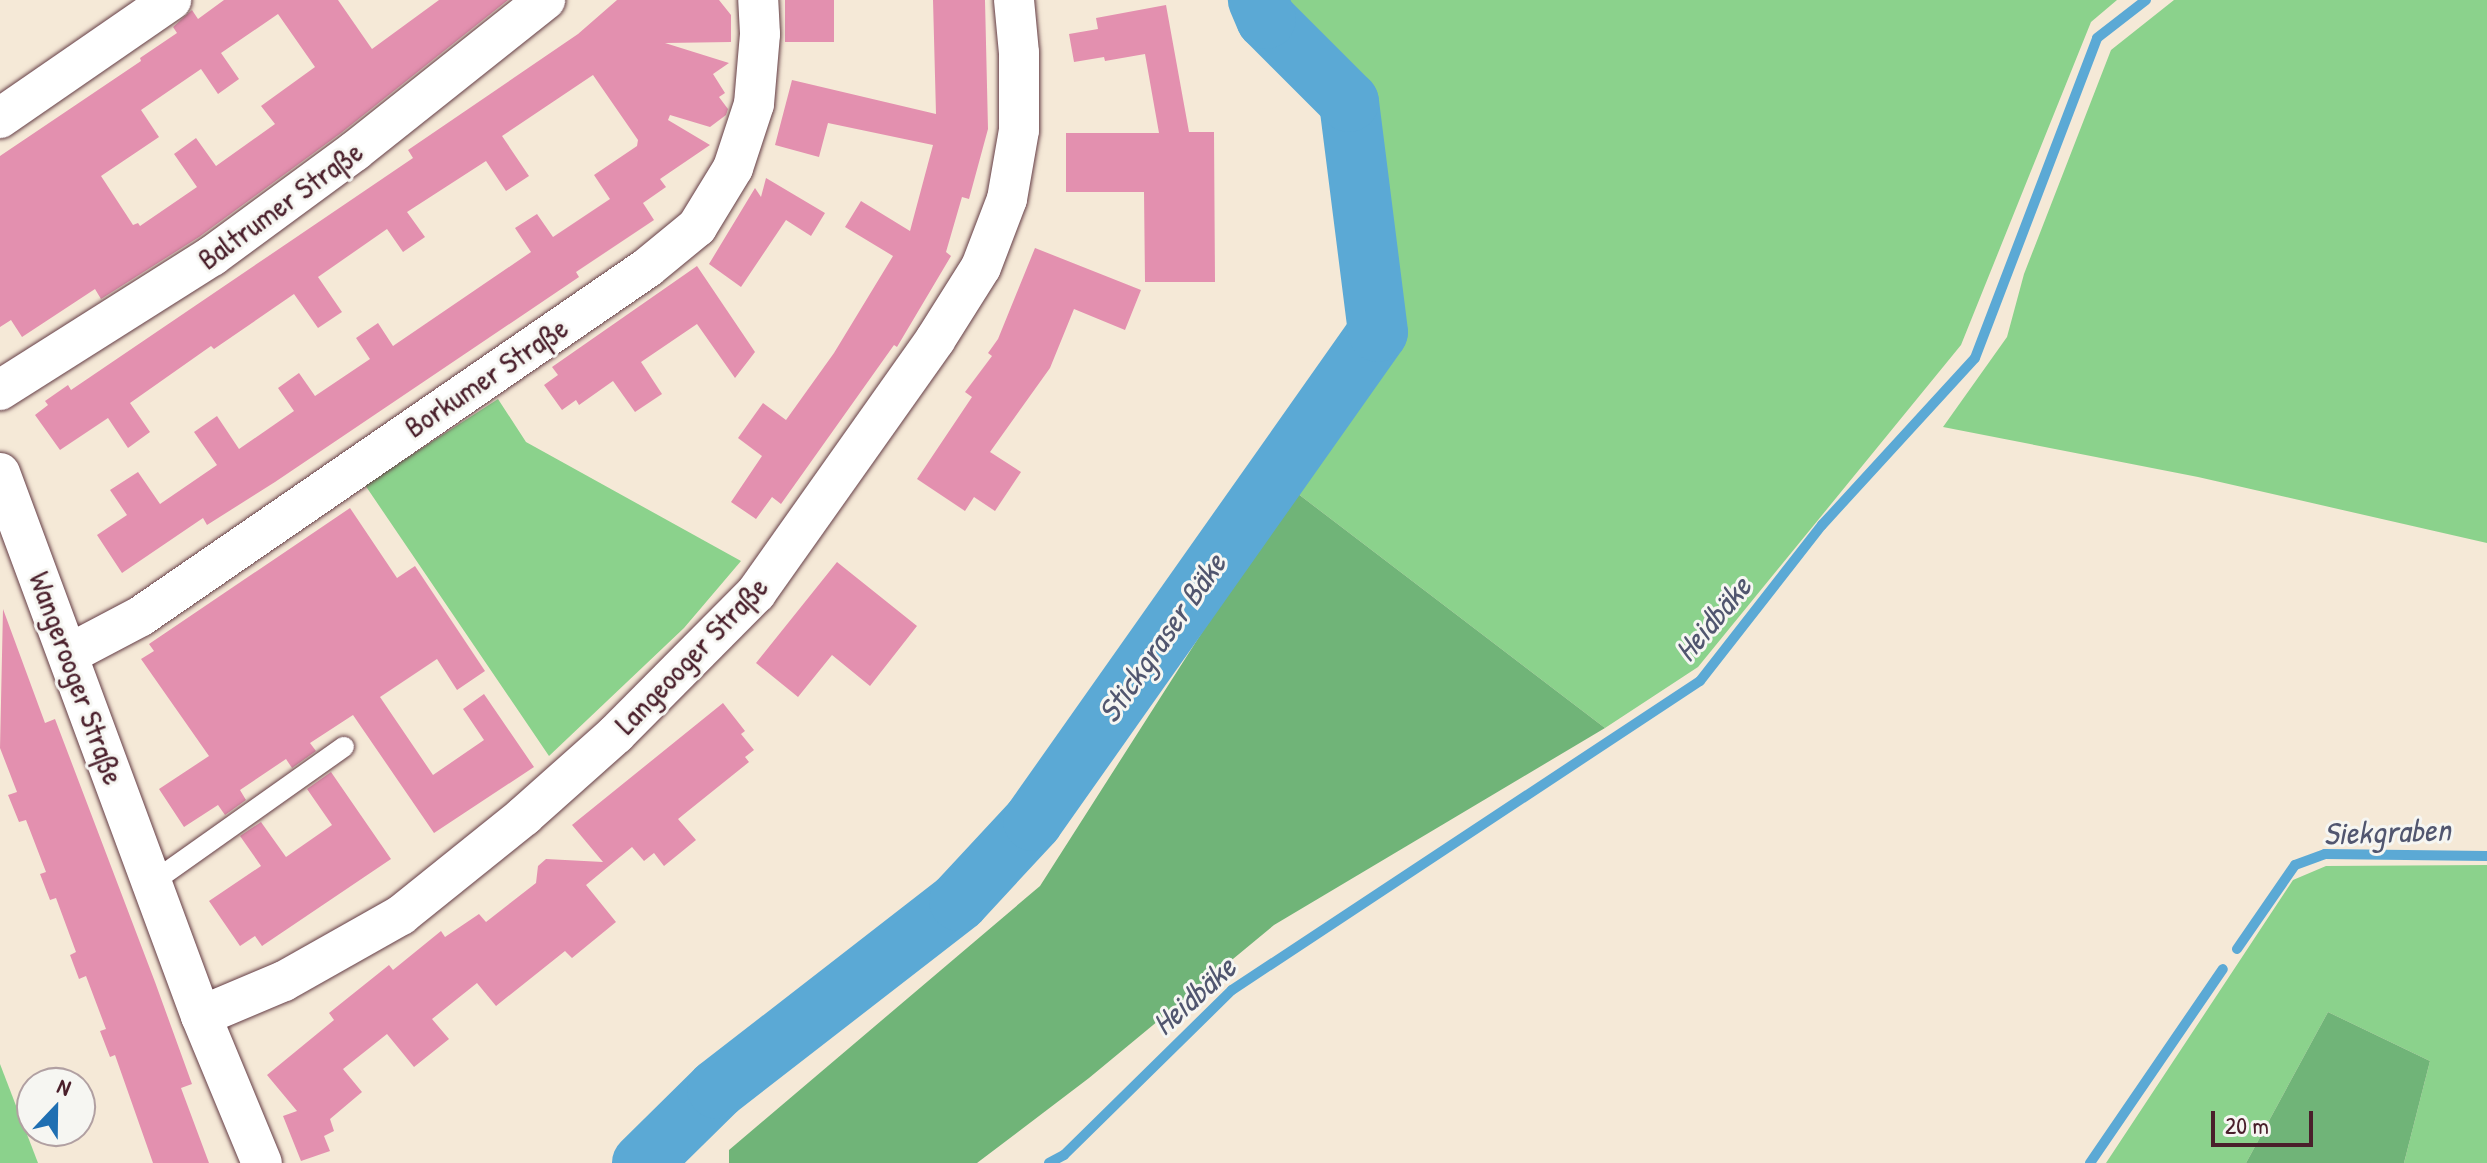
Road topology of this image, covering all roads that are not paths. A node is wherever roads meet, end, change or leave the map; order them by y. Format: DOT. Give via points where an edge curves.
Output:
graph roads {
  1 [pos="171,0"];
  2 [pos="545,0"];
  3 [pos="758,0"];
  4 [pos="1014,0"];
  5 [pos="0,118"];
  6 [pos="0,390"];
  7 [pos="0,473"];
  8 [pos="69,654"];
  9 [pos="344,747"];
  10 [pos="153,882"];
  11 [pos="201,1016"];
  12 [pos="262,1163"];
  1 -- 5 [label="street"];
  2 -- 6 [label="street, Baltrumer Straße" via="212,256"];
  3 -- 8 [label="street, Borkumer Straße" via="754,104 733,168 697,227 647,268 141,616"];
  4 -- 11 [label="street, Langeooger Straße" via="1019,130 1007,199 981,267 756,593 616,734 401,915 284,981"];
  7 -- 8 [label="street, Wangerooger Straße"];
  8 -- 10 [label="street, Wangerooger Straße"];
  9 -- 10 [label="lane"];
  10 -- 11 [label="street, Wangerooger Straße"];
  11 -- 12 [label="street, Wangerooger Straße"];
}
